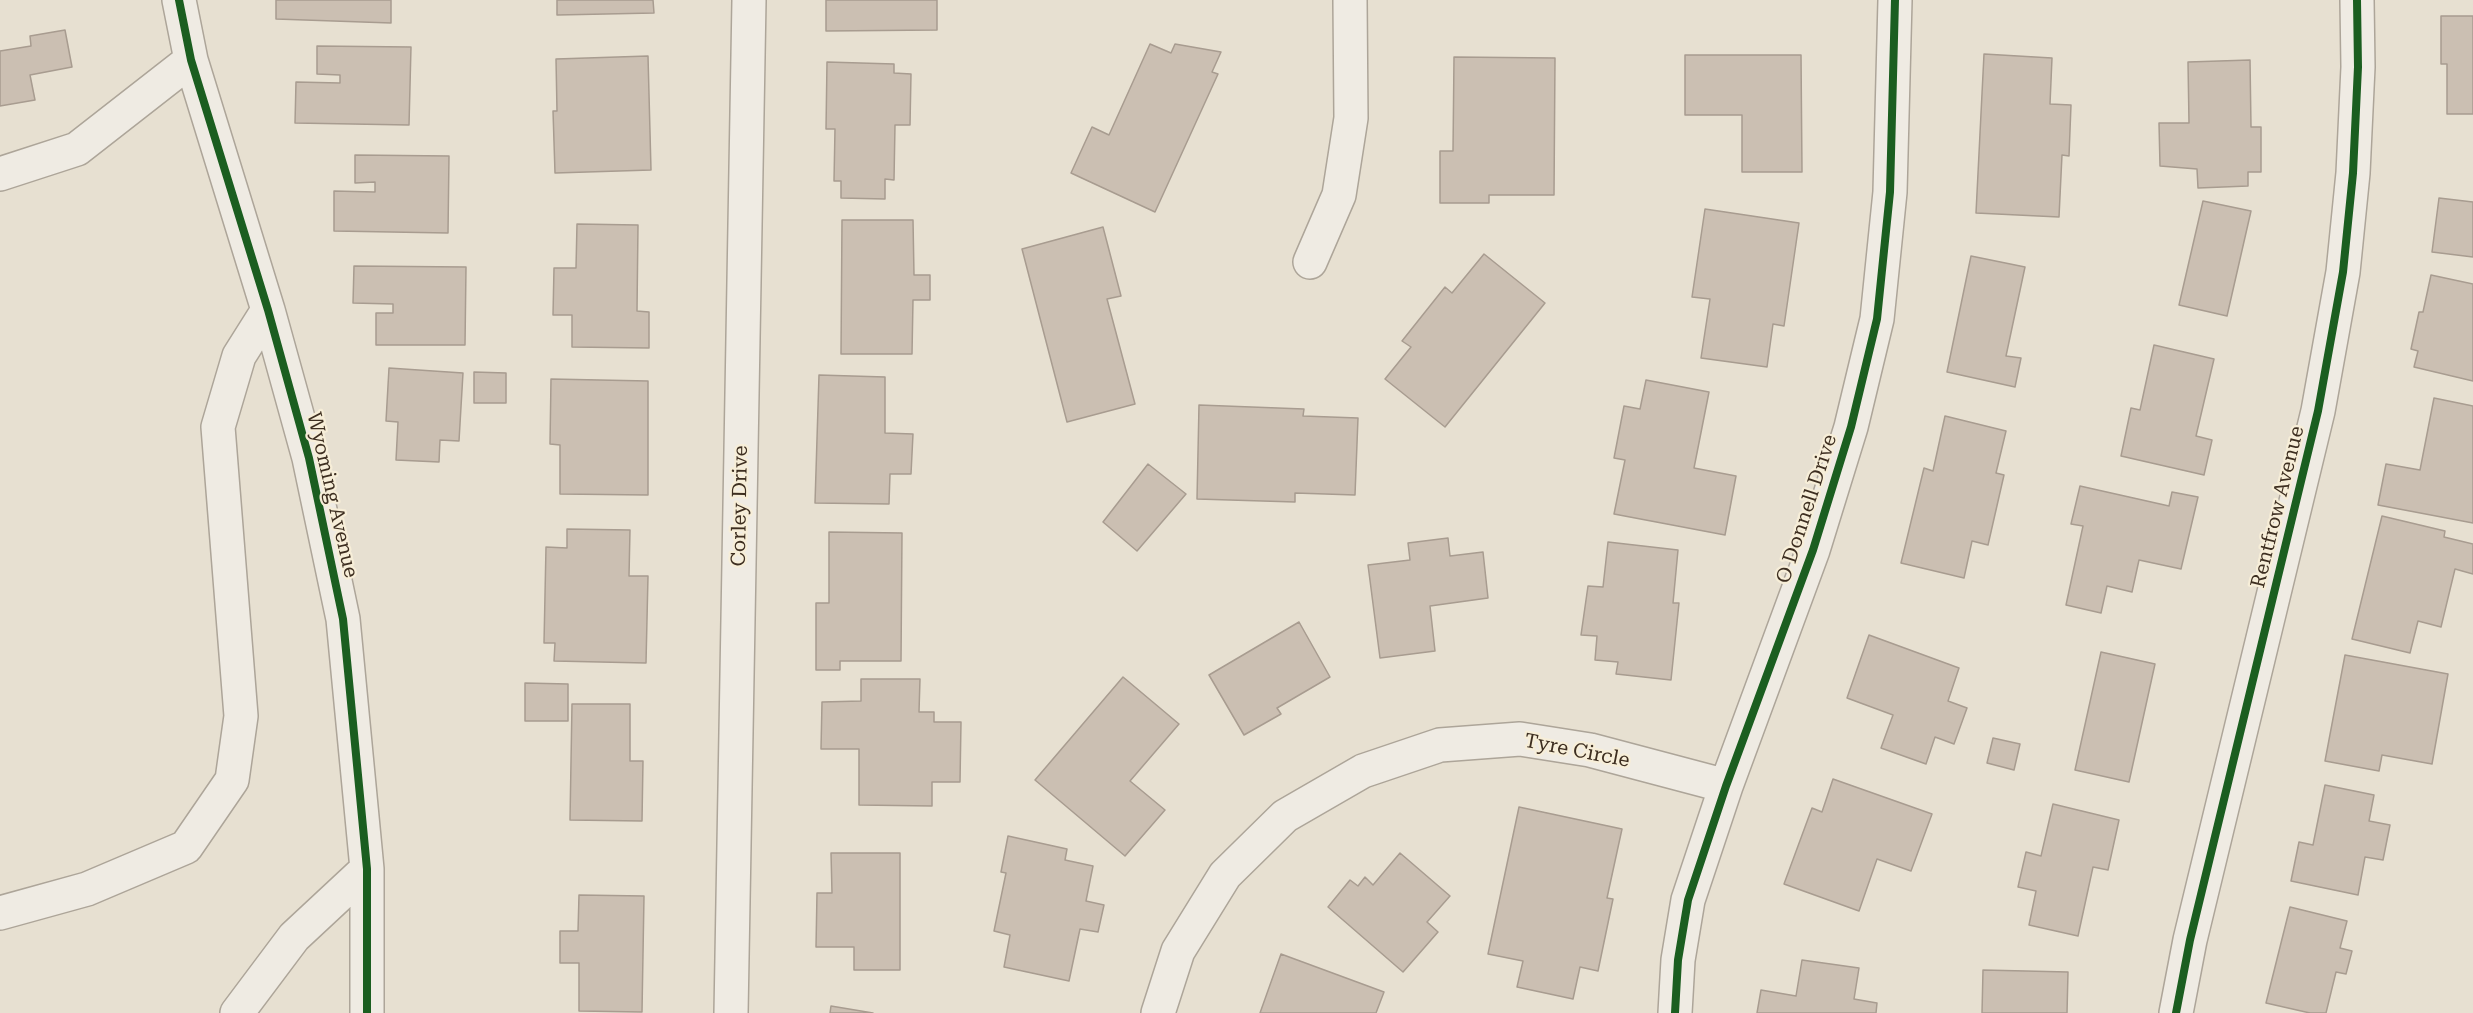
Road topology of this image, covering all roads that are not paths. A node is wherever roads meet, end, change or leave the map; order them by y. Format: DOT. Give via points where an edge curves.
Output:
graph roads {
  1 [pos="179,0"];
  2 [pos="749,0"];
  3 [pos="1350,0"];
  4 [pos="1895,0"];
  5 [pos="2357,0"];
  6 [pos="190,60"];
  7 [pos="0,174"];
  8 [pos="1310,262"];
  9 [pos="268,310"];
  10 [pos="1726,786"];
  11 [pos="367,869"];
  12 [pos="0,913"];
  13 [pos="237,1013"];
  14 [pos="367,1013"];
  15 [pos="731,1013"];
  16 [pos="1158,1013"];
  17 [pos="1675,1013"];
  18 [pos="2176,1013"];
  1 -- 6 [label="street, Wyoming Avenue"];
  2 -- 15 [label="street, Corley Drive"];
  3 -- 8 [label="street" via="1351,118 1341,184"];
  4 -- 10 [label="street, O Donnell Drive" via="1890,192 1877,320 1851,427 1813,550"];
  5 -- 18 [label="street, Rentfrow Avenue" via="2353,173 2343,272 2320,400 2190,940"];
  6 -- 7 [label="street" via="77,148"];
  6 -- 9 [label="street, Wyoming Avenue"];
  9 -- 11 [label="street, Wyoming Avenue" via="309,458 343,620"];
  9 -- 12 [label="street" via="239,356 218,427 241,716 232,780 186,848 87,890"];
  10 -- 16 [label="street, Tyre Circle" via="1590,750 1520,739 1440,745 1363,771 1285,816 1225,875 1179,951"];
  10 -- 17 [label="street, O Donnell Drive" via="1688,900 1678,960"];
  11 -- 13 [label="street" via="294,937"];
  11 -- 14 [label="street, Wyoming Avenue"];
}
